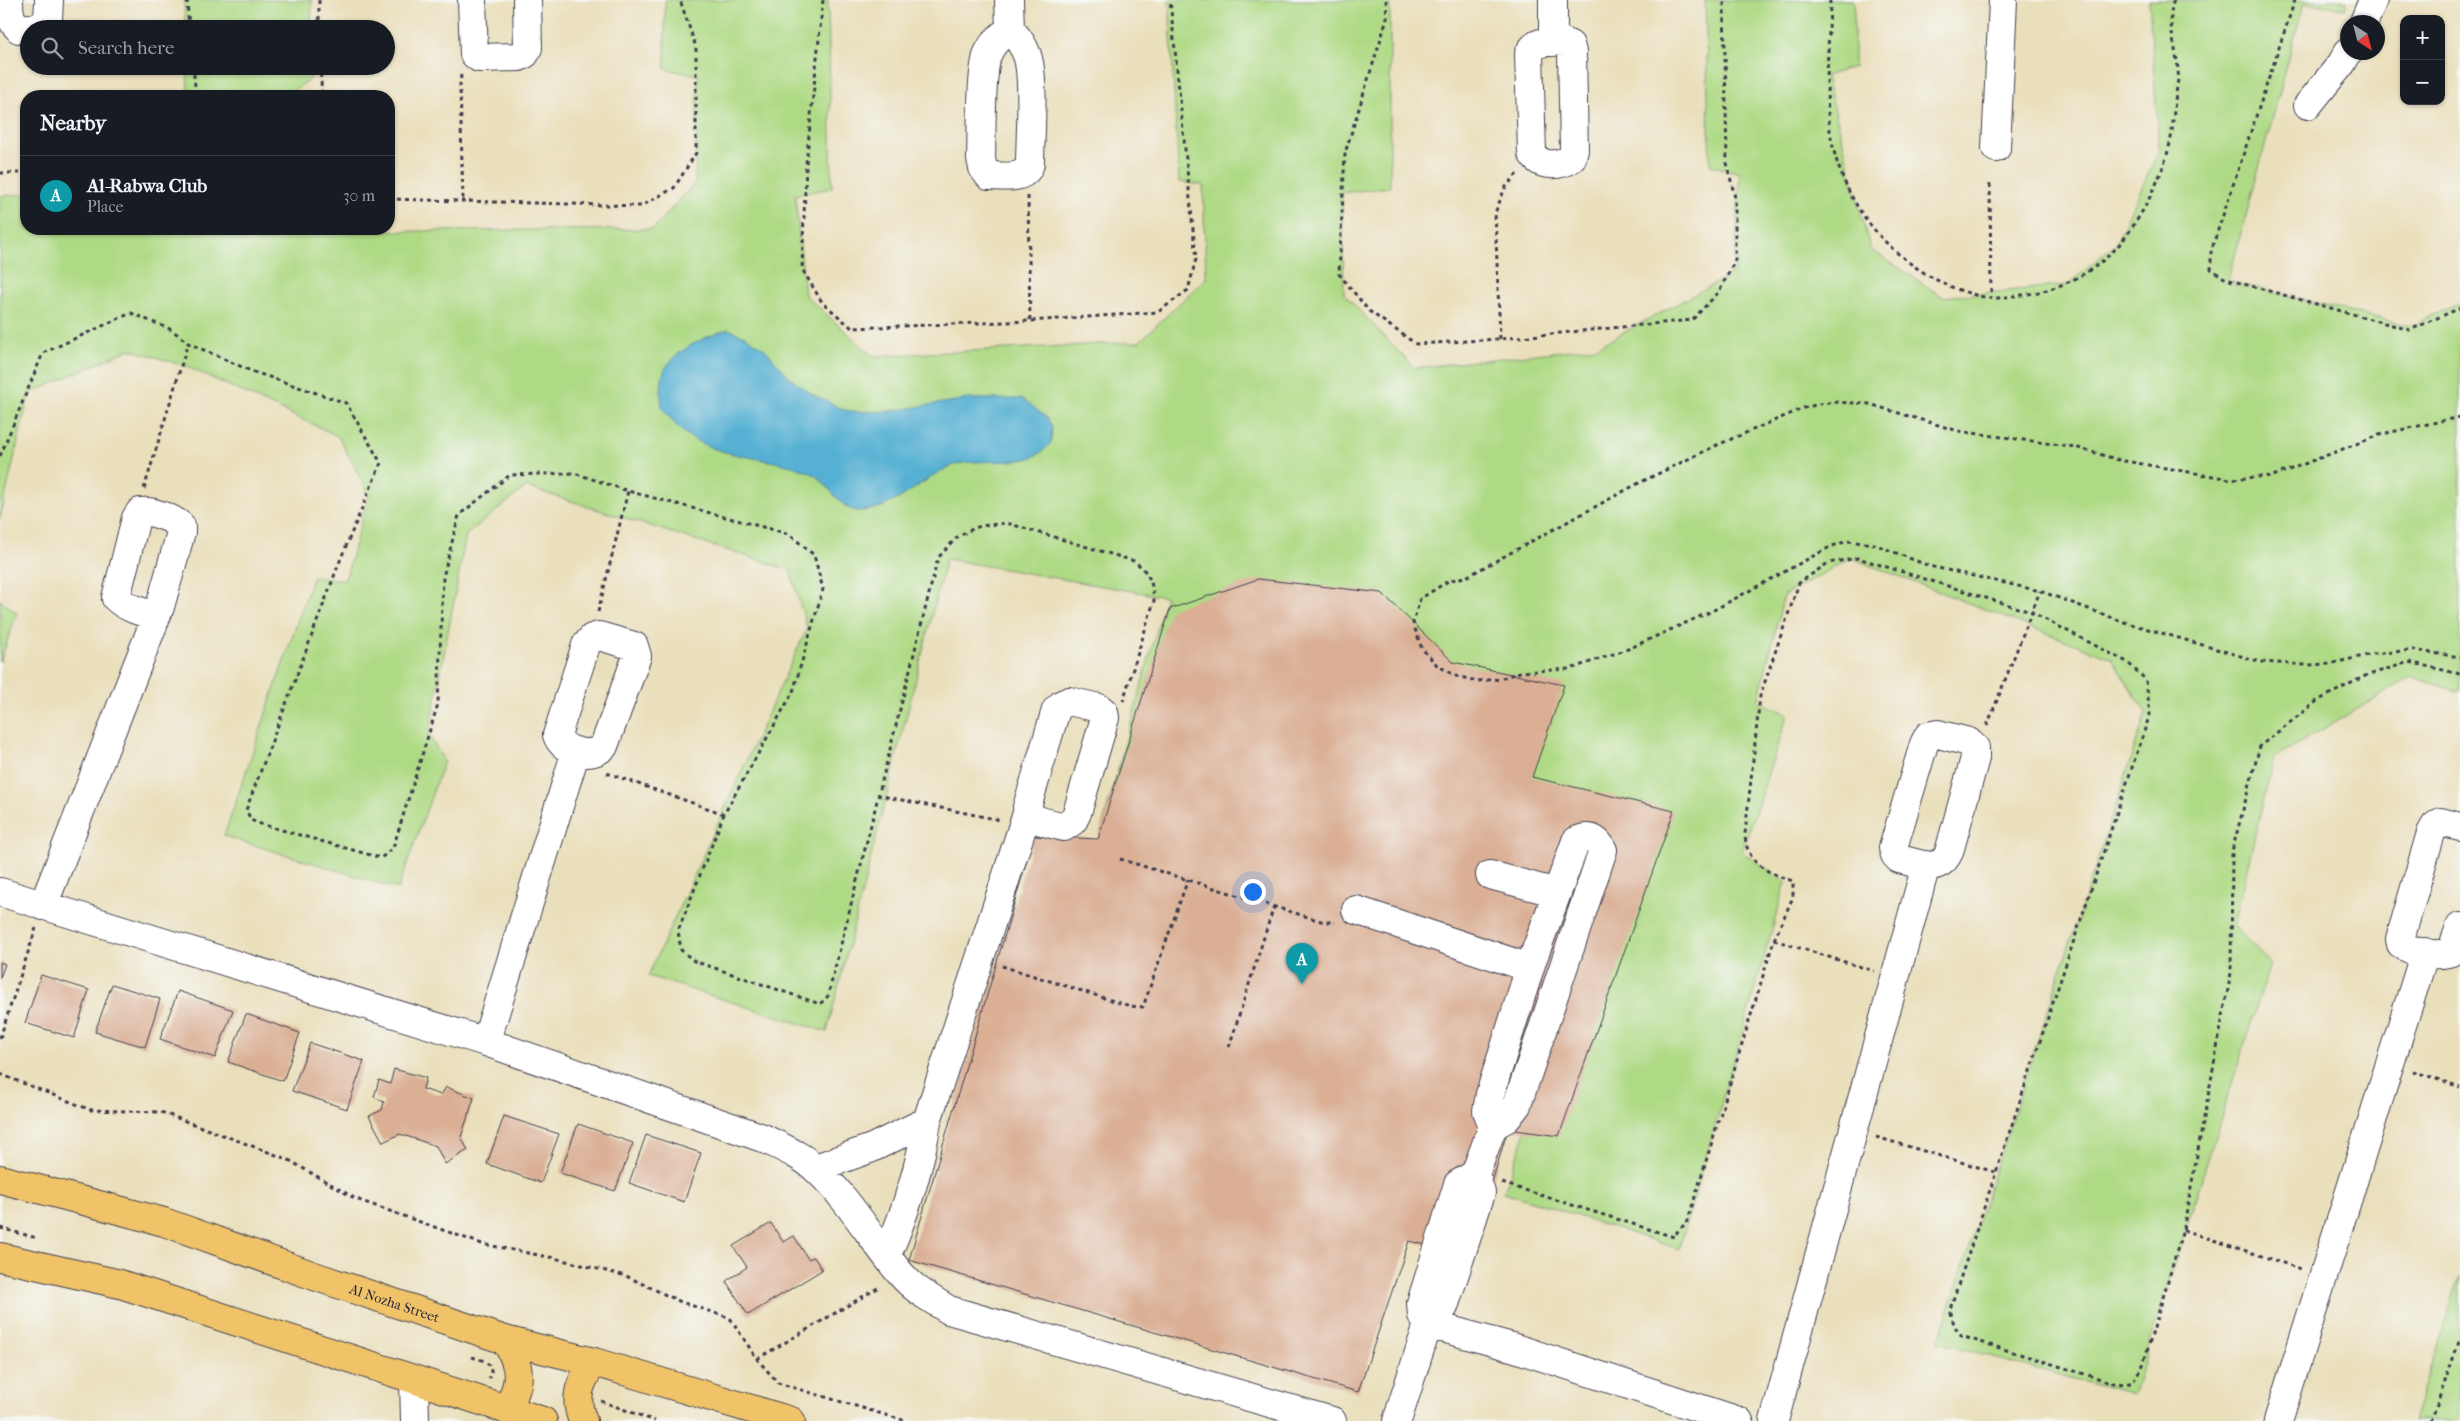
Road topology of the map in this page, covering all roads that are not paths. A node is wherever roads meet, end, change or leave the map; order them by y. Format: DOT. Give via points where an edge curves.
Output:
graph roads {
  1 [pos="9,0"];
  2 [pos="49,0"];
  3 [pos="472,0"];
  4 [pos="527,0"];
  5 [pos="1009,0"];
  6 [pos="1553,0"];
  7 [pos="2003,0"];
  8 [pos="2372,0"];
  9 [pos="2367,15"];
  10 [pos="48,20"];
  11 [pos="20,29"];
  12 [pos="1010,29"];
  13 [pos="1553,42"];
  14 [pos="2344,60"];
  15 [pos="2308,106"];
  16 [pos="1996,148"];
  17 [pos="155,613"];
  18 [pos="575,756"];
  19 [pos="1025,819"];
  20 [pos="2460,827"];
  21 [pos="1926,865"];
  22 [pos="1490,875"];
  23 [pos="0,892"];
  24 [pos="1557,893"];
  25 [pos="43,906"];
  26 [pos="1356,910"];
  27 [pos="2460,927"];
  28 [pos="2424,952"];
  29 [pos="1531,964"];
  30 [pos="1562,970"];
  31 [pos="486,1042"];
  32 [pos="927,1122"];
  33 [pos="1494,1126"];
  34 [pos="816,1168"];
  35 [pos="0,1179"];
  36 [pos="0,1257"];
  37 [pos="893,1265"];
  38 [pos="1428,1324"];
  39 [pos="505,1340"];
  40 [pos="594,1362"];
  41 [pos="414,1381"];
  42 [pos="588,1409"];
  43 [pos="506,1410"];
  44 [pos="415,1421"];
  45 [pos="543,1421"];
  46 [pos="792,1421"];
  47 [pos="1332,1421"];
  48 [pos="1397,1421"];
  49 [pos="1739,1421"];
  50 [pos="1774,1421"];
  51 [pos="2278,1421"];
  1 -- 11 [label="street" via="13,22"];
  2 -- 10 [label="street"];
  3 -- 4 [label="street" via="472,46 479,58 519,57 524,54 528,48"];
  5 -- 12 [label="street"];
  6 -- 13 [label="street"];
  7 -- 16 [label="street"];
  8 -- 9 [label="street"];
  12 -- 12 [label="street" via="1021,41 1030,72 1030,164 1028,171 1021,176 989,176 981,159 984,70 987,53 996,39"];
  13 -- 13 [label="street" via="1539,43 1529,54 1532,153 1536,161 1542,163 1565,162 1572,158 1574,150 1572,52 1570,45"];
  14 -- 15 [label="street"];
  17 -- 17 [label="street" via="181,526 176,521 146,511 140,512 136,518 116,598 149,614"];
  17 -- 25 [label="street"];
  18 -- 18 [label="street" via="590,755 604,746 637,656 634,646 599,636 586,645 557,735 559,742"];
  18 -- 31 [label="street"];
  19 -- 32 [label="street"];
  20 -- 28 [label="street" via="2441,822 2431,833 2400,939 2406,948"];
  21 -- 21 [label="street" via="1899,859 1893,848 1924,744 1928,736 1938,734 1969,742 1975,748 1975,758 1949,852 1944,862"];
  21 -- 50 [label="street"];
  22 -- 24 [label="street"];
  23 -- 25 [label="street"];
  24 -- 29 [label="street"];
  24 -- 30 [label="street" via="1576,840 1592,838 1599,843 1602,850"];
  25 -- 31 [label="street"];
  26 -- 29 [label="street"];
  27 -- 28 [label="street" via="2451,952 2442,956"];
  28 -- 51 [label="street"];
  29 -- 30 [label="street"];
  29 -- 33 [label="street" via="1490,1094 1487,1111"];
  30 -- 33 [label="street" via="1517,1105 1507,1118"];
  31 -- 34 [label="street" via="763,1138"];
  32 -- 34 [label="street" via="872,1148"];
  32 -- 37 [label="street" via="922,1157"];
  33 -- 38 [label="street" via="1475,1174 1458,1184 1421,1303 1422,1314"];
  34 -- 37 [label="street" via="853,1210"];
  35 -- 39 [label="main road, Al Nozha Street" via="164,1222"];
  36 -- 41 [label="main road" via="120,1284"];
  37 -- 47 [label="street" via="923,1295 949,1310"];
  38 -- 48 [label="street"];
  38 -- 49 [label="street" via="1512,1347"];
  39 -- 40 [label="main road, Al Nozha Street"];
  39 -- 43 [label="main road" via="515,1356 519,1375 516,1393"];
  40 -- 42 [label="main road" via="582,1379 578,1399"];
  40 -- 46 [label="main road, Al Nozha Street"];
  41 -- 43 [label="main road"];
  41 -- 44 [label="street"];
  43 -- 45 [label="main road"];
}
